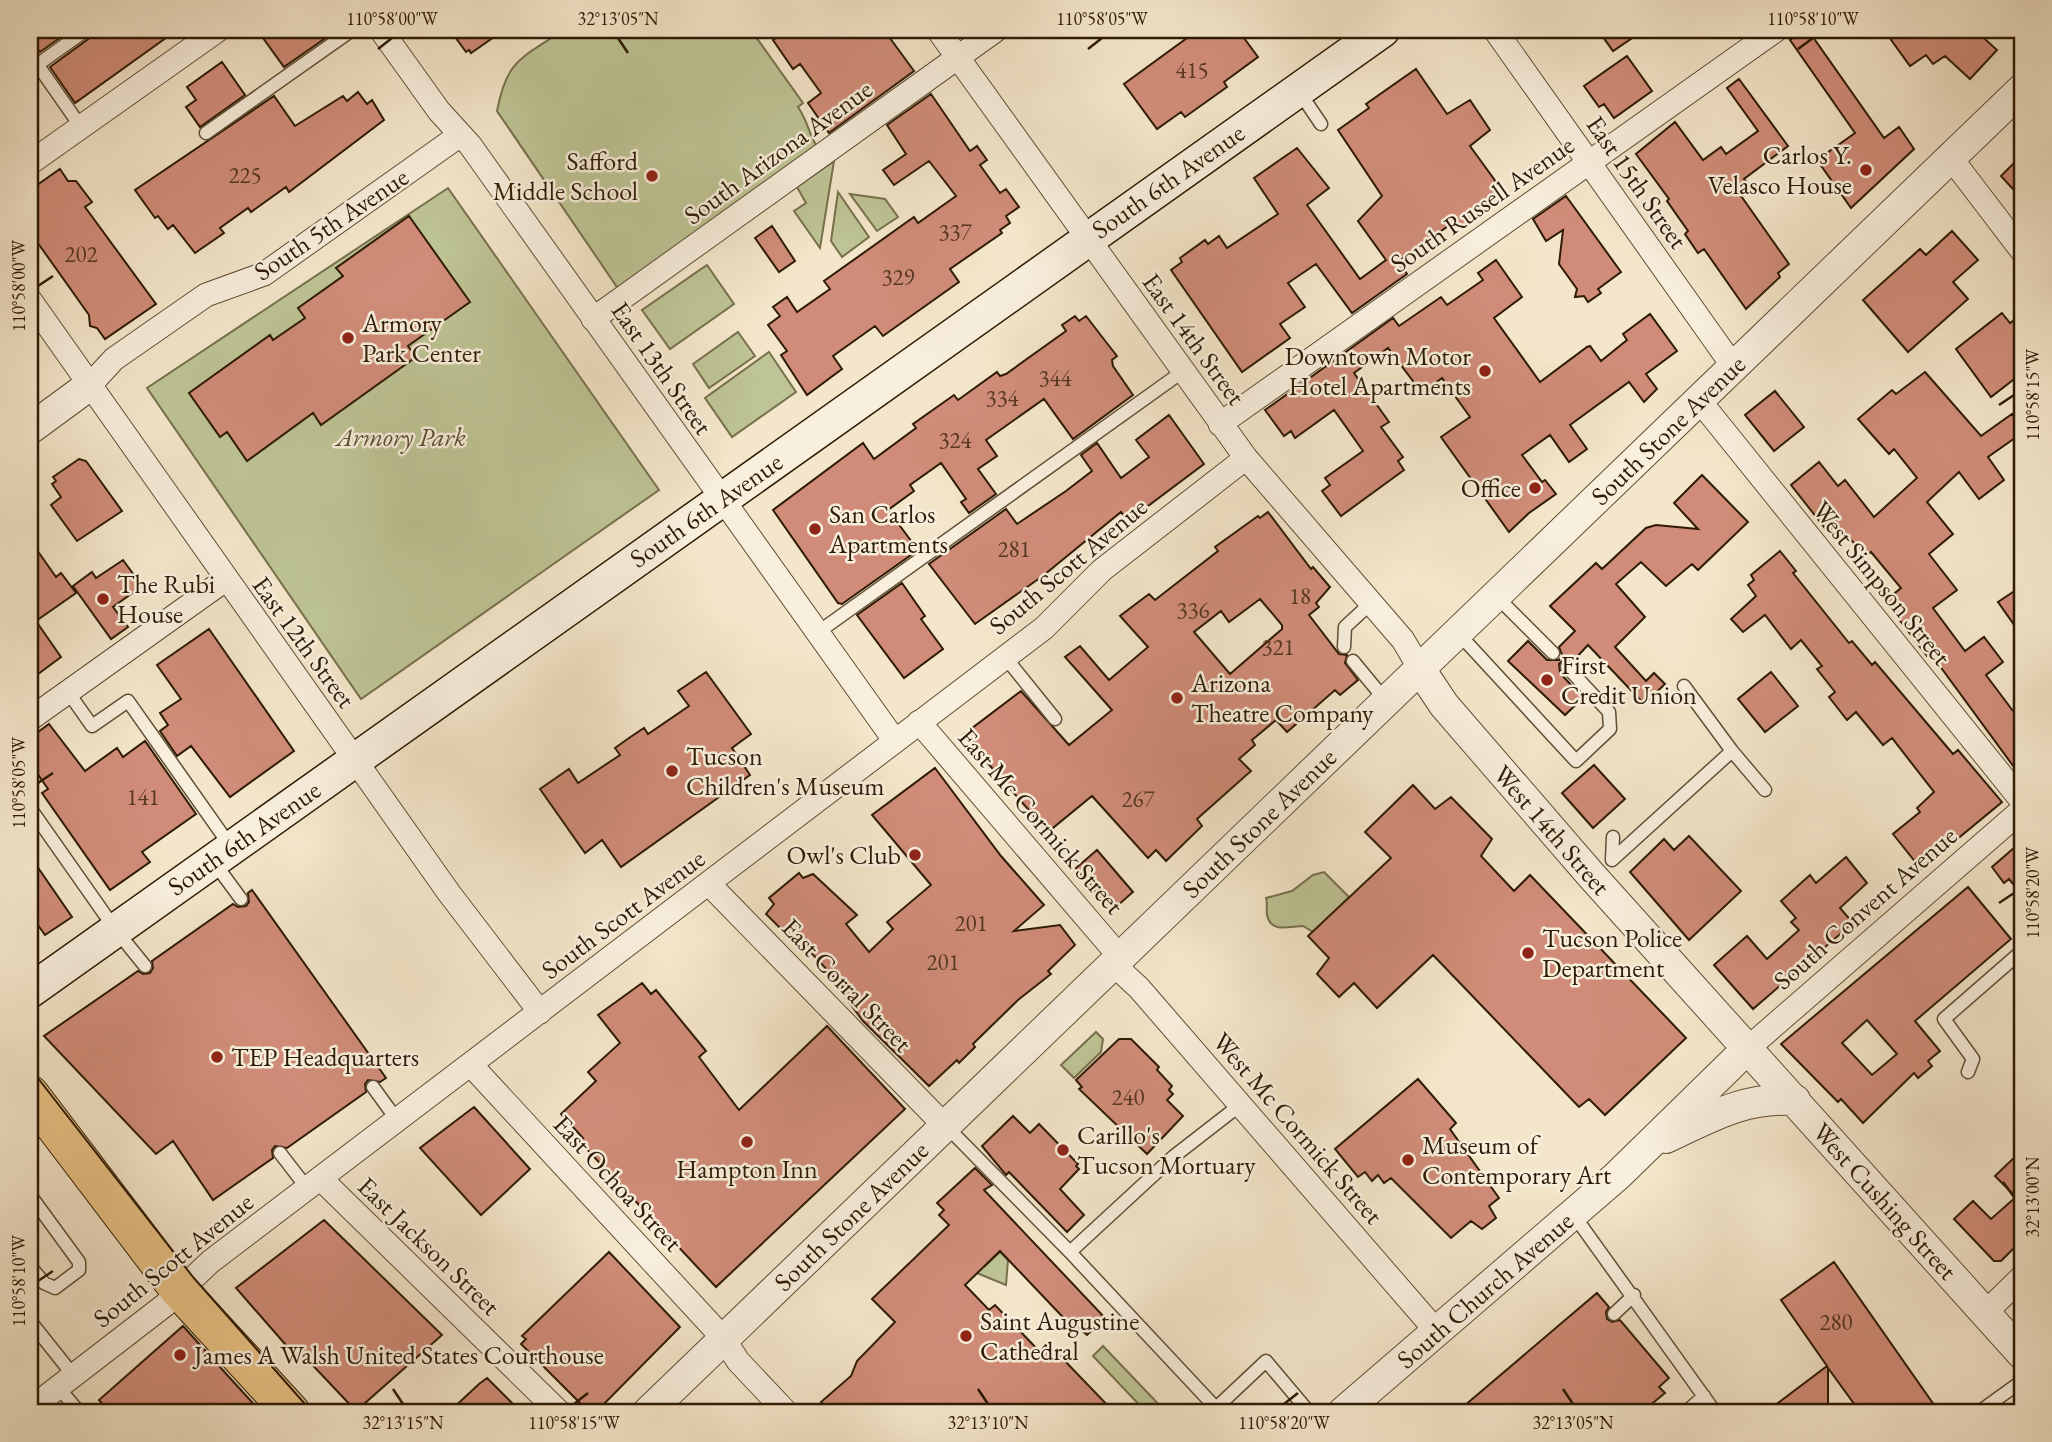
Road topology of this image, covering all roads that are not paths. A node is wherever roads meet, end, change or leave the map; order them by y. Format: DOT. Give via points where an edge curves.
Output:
graph roads {
  1 [pos="86,30"];
  2 [pos="352,30"];
  3 [pos="380,30"];
  4 [pos="938,30"];
  5 [pos="996,30"];
  6 [pos="1383,30"];
  7 [pos="1495,30"];
  8 [pos="1776,30"];
  9 [pos="209,32"];
  10 [pos="957,58"];
  11 [pos="33,59"];
  12 [pos="2022,89"];
  13 [pos="1298,90"];
  14 [pos="1321,124"];
  15 [pos="81,127"];
  16 [pos="206,133"];
  17 [pos="460,135"];
  18 [pos="1951,158"];
  19 [pos="30,163"];
  20 [pos="1589,164"];
  21 [pos="1087,239"];
  22 [pos="2022,251"];
  23 [pos="30,300"];
  24 [pos="593,319"];
  25 [pos="1733,366"];
  26 [pos="1182,372"];
  27 [pos="90,385"];
  28 [pos="1699,400"];
  29 [pos="1220,424"];
  30 [pos="30,429"];
  31 [pos="1246,458"];
  32 [pos="721,500"];
  33 [pos="225,580"];
  34 [pos="1496,596"];
  35 [pos="1371,603"];
  36 [pos="817,633"];
  37 [pos="1457,633"];
  38 [pos="1343,647"];
  39 [pos="1553,653"];
  40 [pos="1005,657"];
  41 [pos="1353,660"];
  42 [pos="1567,667"];
  43 [pos="1420,669"];
  44 [pos="1684,686"];
  45 [pos="68,692"];
  46 [pos="1386,701"];
  47 [pos="30,719"];
  48 [pos="1055,719"];
  49 [pos="919,722"];
  50 [pos="895,741"];
  51 [pos="1732,751"];
  52 [pos="355,759"];
  53 [pos="1765,790"];
  54 [pos="2022,801"];
  55 [pos="30,808"];
  56 [pos="2022,810"];
  57 [pos="1614,837"];
  58 [pos="222,854"];
  59 [pos="709,884"];
  60 [pos="240,899"];
  61 [pos="115,929"];
  62 [pos="2022,951"];
  63 [pos="1116,960"];
  64 [pos="145,965"];
  65 [pos="35,983"];
  66 [pos="540,1012"];
  67 [pos="1747,1049"];
  68 [pos="471,1065"];
  69 [pos="1968,1072"];
  70 [pos="373,1087"];
  71 [pos="30,1094"];
  72 [pos="1795,1100"];
  73 [pos="1240,1105"];
  74 [pos="397,1120"];
  75 [pos="944,1125"];
  76 [pos="1644,1149"];
  77 [pos="280,1153"];
  78 [pos="314,1183"];
  79 [pos="30,1195"];
  80 [pos="1573,1214"];
  81 [pos="1070,1252"];
  82 [pos="30,1266"];
  83 [pos="2022,1277"];
  84 [pos="179,1290"];
  85 [pos="1634,1295"];
  86 [pos="1985,1313"];
  87 [pos="1614,1314"];
  88 [pos="30,1321"];
  89 [pos="1438,1333"];
  90 [pos="724,1339"];
  91 [pos="2022,1354"];
  92 [pos="2022,1381"];
  93 [pos="66,1382"];
  94 [pos="1704,1396"];
  95 [pos="30,1409"];
  96 [pos="1213,1410"];
  97 [pos="79,1412"];
  98 [pos="291,1412"];
  99 [pos="559,1412"];
  100 [pos="648,1412"];
  101 [pos="786,1412"];
  102 [pos="1309,1412"];
  103 [pos="1343,1412"];
  104 [pos="1686,1412"];
  105 [pos="1715,1412"];
  106 [pos="1979,1412"];
  1 -- 11 [label="lane"];
  2 -- 16 [label="lane"];
  3 -- 17 [label="street, East 13th Street"];
  4 -- 10 [label="street, East 14th Street"];
  5 -- 10 [label="street, South Arizona Avenue"];
  6 -- 13 [label="main road, South 6th Avenue"];
  7 -- 20 [label="street, East 15th Street"];
  8 -- 20 [label="street, South Russell Avenue"];
  9 -- 15 [label="street"];
  10 -- 21 [label="street, East 14th Street"];
  10 -- 24 [label="street, South Arizona Avenue"];
  11 -- 15 [label="lane"];
  12 -- 18 [label="street, South Stone Avenue"];
  13 -- 14 [label="lane"];
  13 -- 21 [label="main road, South 6th Avenue"];
  15 -- 19 [label="street"];
  17 -- 24 [label="street, East 13th Street"];
  17 -- 27 [label="street, South 5th Avenue" via="264,274 206,295 114,359"];
  18 -- 22 [label="street"];
  18 -- 25 [label="street, South Stone Avenue"];
  20 -- 25 [label="street, East 15th Street"];
  20 -- 29 [label="street, South Russell Avenue"];
  21 -- 26 [label="street, East 14th Street"];
  21 -- 32 [label="main road, South 6th Avenue"];
  23 -- 27 [label="street, East 12th Street"];
  24 -- 32 [label="street, East 13th Street"];
  25 -- 28 [label="street, South Stone Avenue"];
  26 -- 29 [label="street, East 14th Street"];
  26 -- 36 [label="lane"];
  27 -- 30 [label="street, South 5th Avenue"];
  27 -- 33 [label="street, East 12th Street"];
  28 -- 34 [label="street, South Stone Avenue"];
  28 -- 54 [label="street, West Simpson Street"];
  29 -- 31 [label="street, East 14th Street"];
  31 -- 35 [label="street, East 14th Street"];
  31 -- 40 [label="street, South Scott Avenue" via="1102,570 1050,622"];
  32 -- 36 [label="street, East 13th Street"];
  32 -- 52 [label="main road, South 6th Avenue"];
  33 -- 45 [label="street"];
  33 -- 52 [label="street, East 12th Street"];
  34 -- 37 [label="street, South Stone Avenue"];
  34 -- 39 [label="lane"];
  35 -- 38 [label="lane" via="1345,628"];
  35 -- 43 [label="street, East 14th Street" via="1403,640"];
  36 -- 50 [label="street, East 13th Street"];
  37 -- 42 [label="lane" via="1576,761 1610,729 1609,712"];
  37 -- 43 [label="street, South Stone Avenue"];
  40 -- 48 [label="lane"];
  40 -- 49 [label="street, South Scott Avenue"];
  41 -- 46 [label="lane"];
  43 -- 46 [label="street, South Stone Avenue"];
  43 -- 67 [label="street, West 14th Street" via="1444,705"];
  44 -- 51 [label="lane"];
  45 -- 47 [label="street"];
  45 -- 58 [label="lane" via="92,726 128,701"];
  46 -- 63 [label="street, South Stone Avenue"];
  49 -- 50 [label="street, South Scott Avenue"];
  49 -- 63 [label="street, East Mc Cormick Street"];
  50 -- 59 [label="street, South Scott Avenue"];
  51 -- 53 [label="lane"];
  51 -- 57 [label="lane" via="1612,860"];
  52 -- 58 [label="main road, South 6th Avenue"];
  52 -- 66 [label="street, East 12th Street"];
  55 -- 61 [label="lane"];
  56 -- 67 [label="street, South Convent Avenue"];
  58 -- 60 [label="lane"];
  58 -- 61 [label="main road, South 6th Avenue"];
  59 -- 66 [label="street, South Scott Avenue"];
  59 -- 75 [label="street, East Corral Street"];
  61 -- 64 [label="lane"];
  61 -- 65 [label="main road, South 6th Avenue"];
  62 -- 69 [label="lane" via="1944,1019 1973,1059"];
  63 -- 73 [label="street, West Mc Cormick Street"];
  63 -- 75 [label="street, South Stone Avenue"];
  66 -- 68 [label="street, South Scott Avenue"];
  67 -- 72 [label="street, West Cushing Street"];
  67 -- 76 [label="street, South Church Avenue"];
  68 -- 74 [label="street, South Scott Avenue"];
  68 -- 90 [label="street, East Ochoa Street"];
  70 -- 74 [label="lane"];
  71 -- 84 [label="main road"];
  72 -- 76 [label="street" via="1746,1102"];
  72 -- 86 [label="street, West Cushing Street"];
  73 -- 81 [label="lane" via="1173,1157"];
  73 -- 89 [label="street, West Mc Cormick Street"];
  74 -- 78 [label="street, South Scott Avenue"];
  75 -- 81 [label="lane"];
  75 -- 90 [label="street, South Stone Avenue"];
  76 -- 80 [label="street, South Church Avenue"];
  77 -- 78 [label="lane"];
  78 -- 84 [label="street, South Scott Avenue"];
  78 -- 99 [label="street, East Jackson Street"];
  79 -- 82 [label="lane" via="79,1262 79,1270 55,1288 44,1283"];
  80 -- 85 [label="lane"];
  80 -- 89 [label="street, South Church Avenue"];
  81 -- 96 [label="lane"];
  83 -- 86 [label="street"];
  84 -- 93 [label="street, South Scott Avenue" via="165,1306"];
  84 -- 98 [label="main road"];
  85 -- 87 [label="lane"];
  85 -- 94 [label="lane"];
  86 -- 91 [label="street, West Cushing Street"];
  88 -- 93 [label="lane"];
  89 -- 103 [label="street, South Church Avenue"];
  90 -- 100 [label="street, South Stone Avenue"];
  90 -- 101 [label="street, East Ochoa Street" via="738,1361"];
  92 -- 106 [label="lane"];
  93 -- 95 [label="street, South Scott Avenue"];
  93 -- 97 [label="lane"];
  94 -- 104 [label="lane"];
  94 -- 105 [label="lane"];
  96 -- 102 [label="lane" via="1266,1361"];
}
